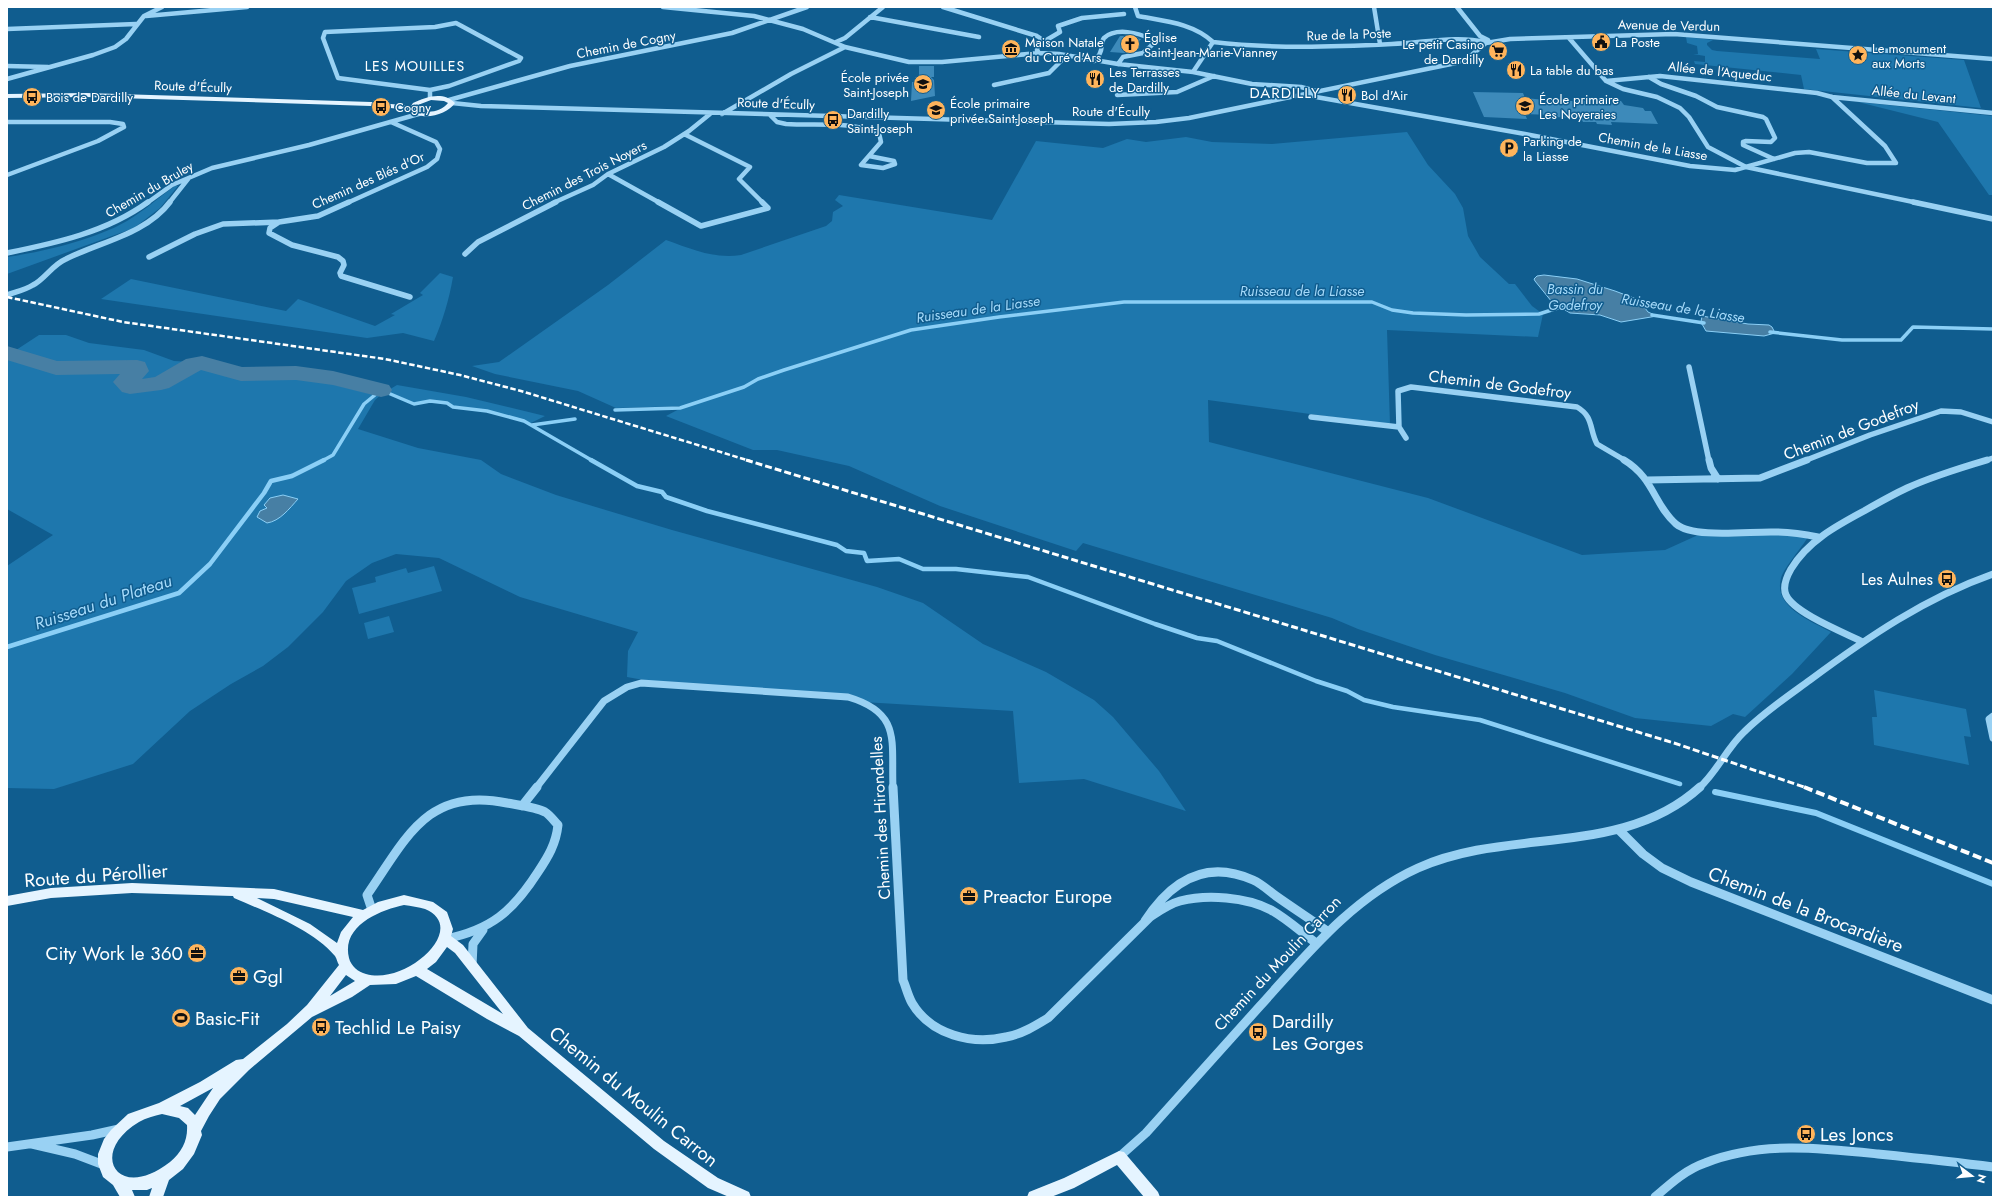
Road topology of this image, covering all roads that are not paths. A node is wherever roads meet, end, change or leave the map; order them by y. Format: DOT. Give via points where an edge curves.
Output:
graph roads {
  1 [pos="162,7"];
  2 [pos="247,7"];
  3 [pos="663,7"];
  4 [pos="808,7"];
  5 [pos="883,7"];
  6 [pos="943,7"];
  7 [pos="1135,7"];
  8 [pos="1374,7"];
  9 [pos="1457,7"];
  10 [pos="1124,14"];
  11 [pos="144,16"];
  12 [pos="870,17"];
  13 [pos="768,20"];
  14 [pos="1469,21"];
  15 [pos="136,24"];
  16 [pos="7,29"];
  17 [pos="318,30"];
  18 [pos="324,32"];
  19 [pos="979,37"];
  20 [pos="1569,38"];
  21 [pos="1475,39"];
  22 [pos="1491,41"];
  23 [pos="836,42"];
  24 [pos="1213,42"];
  25 [pos="1486,42"];
  26 [pos="1041,43"];
  27 [pos="1380,44"];
  28 [pos="846,46"];
  29 [pos="1039,53"];
  30 [pos="1067,55"];
  31 [pos="1993,59"];
  32 [pos="1094,61"];
  33 [pos="1118,64"];
  34 [pos="7,66"];
  35 [pos="54,67"];
  36 [pos="1192,72"];
  37 [pos="1214,76"];
  38 [pos="1648,76"];
  39 [pos="7,79"];
  40 [pos="1606,81"];
  41 [pos="994,85"];
  42 [pos="430,90"];
  43 [pos="1319,91"];
  44 [pos="1307,94"];
  45 [pos="1116,95"];
  46 [pos="7,96"];
  47 [pos="1832,97"];
  48 [pos="430,98"];
  49 [pos="418,102"];
  50 [pos="371,104"];
  51 [pos="449,104"];
  52 [pos="413,109"];
  53 [pos="422,113"];
  54 [pos="712,113"];
  55 [pos="1993,113"];
  56 [pos="722,114"];
  57 [pos="770,115"];
  58 [pos="394,121"];
  59 [pos="7,122"];
  60 [pos="684,134"];
  61 [pos="869,156"];
  62 [pos="1774,159"];
  63 [pos="1746,167"];
  64 [pos="608,174"];
  65 [pos="1778,174"];
  66 [pos="7,175"];
  67 [pos="189,177"];
  68 [pos="1993,219"];
  69 [pos="279,222"];
  70 [pos="7,253"];
  71 [pos="465,254"];
  72 [pos="149,257"];
  73 [pos="7,295"];
  74 [pos="410,297"];
  75 [pos="1689,367"];
  76 [pos="1311,417"];
  77 [pos="1993,422"];
  78 [pos="1399,428"];
  79 [pos="1406,438"];
  80 [pos="1993,458"];
  81 [pos="1718,479"];
  82 [pos="1647,480"];
  83 [pos="1818,537"];
  84 [pos="1993,574"];
  85 [pos="1863,642"];
  86 [pos="1993,716"];
  87 [pos="1993,738"];
  88 [pos="522,806"];
  89 [pos="1619,830"];
  90 [pos="234,893"];
  91 [pos="7,901"];
  92 [pos="368,913"];
  93 [pos="1144,923"];
  94 [pos="485,927"];
  95 [pos="1327,931"];
  96 [pos="445,939"];
  97 [pos="1316,943"];
  98 [pos="343,960"];
  99 [pos="472,966"];
  100 [pos="418,970"];
  101 [pos="368,980"];
  102 [pos="1993,1000"];
  103 [pos="307,1014"];
  104 [pos="524,1032"];
  105 [pos="255,1056"];
  106 [pos="162,1108"];
  107 [pos="121,1128"];
  108 [pos="195,1130"];
  109 [pos="26,1142"];
  110 [pos="7,1147"];
  111 [pos="1119,1157"];
  112 [pos="104,1165"];
  113 [pos="1993,1167"];
  114 [pos="163,1176"];
  115 [pos="119,1182"];
  116 [pos="128,1197"];
  117 [pos="156,1197"];
  118 [pos="744,1197"];
  119 [pos="1034,1197"];
  120 [pos="1153,1197"];
  121 [pos="1655,1197"];
  1 -- 11 [label="street"];
  2 -- 11 [label="street"];
  3 -- 13 [label="street" via="740,14"];
  4 -- 13 [label="street, Chemin de Cogny"];
  5 -- 12 [label="street"];
  6 -- 26 [label="street" via="1037,36"];
  7 -- 24 [label="street" via="1138,16 1191,28"];
  8 -- 27 [label="street"];
  9 -- 14 [label="street"];
  10 -- 26 [label="street" via="1073,19 1058,26 1060,32"];
  11 -- 15 [label="street"];
  12 -- 19 [label="street"];
  12 -- 23 [label="street" via="845,38"];
  13 -- 23 [label="street" via="803,29"];
  13 -- 51 [label="street, Chemin de Cogny" via="725,35 570,66"];
  14 -- 21 [label="street"];
  14 -- 22 [label="street" via="1480,36"];
  15 -- 16 [label="street"];
  15 -- 35 [label="street" via="126,39 115,47"];
  17 -- 18 [label="street"];
  18 -- 42 [label="street" via="323,38 338,78 402,89"];
  18 -- 42 [label="street" via="435,27 456,23 521,58 520,61 449,86"];
  20 -- 22 [label="street, Avenue de Verdun"];
  20 -- 31 [label="street, Avenue de Verdun" via="1643,33"];
  20 -- 40 [label="street"];
  21 -- 25 [label="street, Rue de la Poste"];
  21 -- 27 [label="street, Rue de la Poste"];
  22 -- 25 [label="street, Avenue de Verdun"];
  23 -- 28 [label="street"];
  24 -- 27 [label="street, Rue de la Poste" via="1285,47"];
  24 -- 36 [label="street" via="1200,65"];
  25 -- 43 [label="street" via="1468,60 1462,62"];
  26 -- 29 [label="street" via="1037,48"];
  28 -- 29 [label="street" via="900,60 921,62"];
  28 -- 56 [label="street"];
  29 -- 30 [label="street"];
  30 -- 32 [label="street"];
  30 -- 41 [label="street" via="1049,73"];
  32 -- 33 [label="street"];
  32 -- 33 [label="street" via="1101,52 1100,47 1105,37 1110,35 1141,34 1151,39 1152,45 1147,52 1123,58"];
  33 -- 36 [label="street"];
  34 -- 35 [label="street"];
  35 -- 39 [label="street"];
  36 -- 37 [label="street"];
  37 -- 43 [label="street" via="1257,85 1301,87"];
  37 -- 45 [label="street" via="1177,92"];
  38 -- 40 [label="street, Allée de l'Aqueduc"];
  38 -- 47 [label="street, Allée de l'Aqueduc" via="1808,92"];
  38 -- 62 [label="street" via="1717,107 1766,118 1775,138 1771,142 1746,141 1743,145"];
  40 -- 63 [label="street" via="1623,89 1657,97 1680,108 1689,117 1708,147"];
  42 -- 48 [label="street"];
  43 -- 44 [label="street"];
  44 -- 57 [label="street, Route d'Écully" via="1189,118 1134,125"];
  44 -- 63 [label="street, Chemin de la Liasse" via="1566,141 1672,164 1727,170"];
  46 -- 50 [label="main road, Route d'Écully" via="86,95"];
  47 -- 55 [label="street, Allée du Levant"];
  47 -- 62 [label="street" via="1885,146 1896,163 1867,163 1809,152"];
  48 -- 49 [label="main road"];
  48 -- 51 [label="main road"];
  49 -- 50 [label="main road, Route d'Écully"];
  49 -- 52 [label="main road"];
  50 -- 52 [label="main road, Route d'Écully"];
  51 -- 53 [label="main road" via="433,113"];
  51 -- 54 [label="street, Route d'Écully"];
  52 -- 53 [label="main road, Route d'Écully"];
  52 -- 58 [label="street, Chemin du Bruley"];
  53 -- 58 [label="street, Chemin du Bruley"];
  54 -- 56 [label="street, Route d'Écully"];
  54 -- 60 [label="street, Chemin des Trois Noyers"];
  56 -- 57 [label="street, Route d'Écully"];
  57 -- 61 [label="street" via="777,122 786,124 852,127 876,131 881,142"];
  58 -- 67 [label="street, Chemin du Bruley" via="291,149 223,164"];
  58 -- 69 [label="street, Chemin des Blés d'Or" via="436,142 440,146 439,157 428,167 318,216"];
  59 -- 66 [label="street" via="97,122 123,124 124,127 98,141"];
  60 -- 64 [label="street, Chemin des Trois Noyers" via="660,149"];
  60 -- 64 [label="street" via="750,167 739,179 768,208 700,226"];
  61 -- 61 [label="street" via="861,166 884,168 895,164 889,159"];
  62 -- 63 [label="street"];
  62 -- 65 [label="street"];
  63 -- 65 [label="street, Chemin de la Liasse"];
  64 -- 71 [label="street, Chemin des Trois Noyers" via="593,185 532,212 478,242"];
  65 -- 68 [label="street, Chemin de la Liasse"];
  67 -- 70 [label="street, Chemin du Bruley" via="172,185 136,211 92,232"];
  67 -- 73 [label="street" via="167,206 148,223 52,267 34,285"];
  69 -- 72 [label="street" via="223,224 195,234"];
  69 -- 74 [label="street" via="270,228 269,233 274,238 338,257 344,265 341,276"];
  75 -- 81 [label="street" via="1711,468"];
  76 -- 78 [label="street"];
  77 -- 81 [label="street, Chemin de Godefroy" via="1966,413 1941,411 1870,435 1766,477"];
  78 -- 79 [label="street"];
  78 -- 82 [label="street, Chemin de Godefroy" via="1398,391 1411,387 1568,405 1584,411 1590,417 1597,444 1626,460"];
  80 -- 83 [label="street" via="1906,489"];
  81 -- 82 [label="street, Chemin de Godefroy"];
  82 -- 83 [label="street, Chemin de Godefroy" via="1667,515 1676,524 1688,530 1772,532"];
  83 -- 85 [label="street" via="1793,566 1786,578 1784,591 1798,607"];
  84 -- 85 [label="street, Chemin du Moulin Carron" via="1952,589"];
  85 -- 89 [label="street, Chemin du Moulin Carron" via="1752,724 1733,743 1709,778 1692,795 1649,820"];
  86 -- 87 [label="street" via="1989,719"];
  88 -- 92 [label="street" via="493,800 468,799 448,804 427,817 411,832 369,890"];
  88 -- 93 [label="street, Chemin des Hirondelles" via="604,701 627,687 641,683 660,683 848,697 878,711 890,727 903,980 912,1004 930,1023 956,1036 972,1040 1001,1039 1030,1030 1048,1018"];
  88 -- 94 [label="street" via="545,812 558,825 557,842 510,911"];
  89 -- 95 [label="street, Chemin du Moulin Carron" via="1477,849 1432,862 1382,886 1351,908"];
  89 -- 102 [label="street, Chemin de la Brocardière" via="1643,854 1691,882"];
  90 -- 91 [label="main road, Route du Pérollier" via="132,888 51,893"];
  90 -- 92 [label="main road, Route du Pérollier" via="274,894"];
  90 -- 98 [label="main road, Route du Pérollier" via="301,924 326,940"];
  92 -- 96 [label="main road" via="387,903 420,901 433,906 442,915 446,926"];
  92 -- 98 [label="main road" via="351,927 343,940"];
  93 -- 95 [label="street, Chemin des Hirondelles" via="1154,904 1181,881 1219,871 1242,875 1255,881"];
  93 -- 97 [label="street, Chemin des Hirondelles" via="1179,902 1198,899 1247,902 1272,911"];
  94 -- 96 [label="street" via="464,936"];
  94 -- 99 [label="street" via="473,944"];
  95 -- 97 [label="street, Chemin du Moulin Carron"];
  96 -- 99 [label="main road, Chemin du Moulin Carron" via="459,949"];
  96 -- 100 [label="main road" via="437,953"];
  97 -- 111 [label="street, Chemin du Moulin Carron" via="1146,1133"];
  98 -- 101 [label="main road" via="354,975"];
  98 -- 103 [label="main road"];
  99 -- 104 [label="main road, Chemin du Moulin Carron"];
  100 -- 101 [label="main road" via="401,978"];
  100 -- 104 [label="main road, Chemin du Moulin Carron"];
  101 -- 103 [label="main road"];
  103 -- 105 [label="main road"];
  104 -- 118 [label="main road, Chemin du Moulin Carron" via="659,1145 712,1183"];
  105 -- 106 [label="main road"];
  105 -- 108 [label="main road" via="216,1095 201,1115"];
  106 -- 107 [label="main road" via="133,1118"];
  106 -- 108 [label="main road" via="186,1113 193,1120"];
  107 -- 109 [label="street" via="99,1135"];
  107 -- 112 [label="main road" via="105,1153"];
  108 -- 114 [label="main road" via="194,1142 188,1154 178,1166"];
  109 -- 110 [label="street"];
  109 -- 112 [label="street" via="75,1154"];
  111 -- 119 [label="main road, Chemin du Moulin Carron" via="1080,1178"];
  111 -- 120 [label="main road"];
  112 -- 115 [label="main road" via="109,1176"];
  113 -- 121 [label="street" via="1799,1147 1759,1149 1712,1160 1691,1170"];
  114 -- 115 [label="main road" via="148,1183 132,1185"];
  114 -- 117 [label="main road"];
  115 -- 116 [label="main road"];
}
